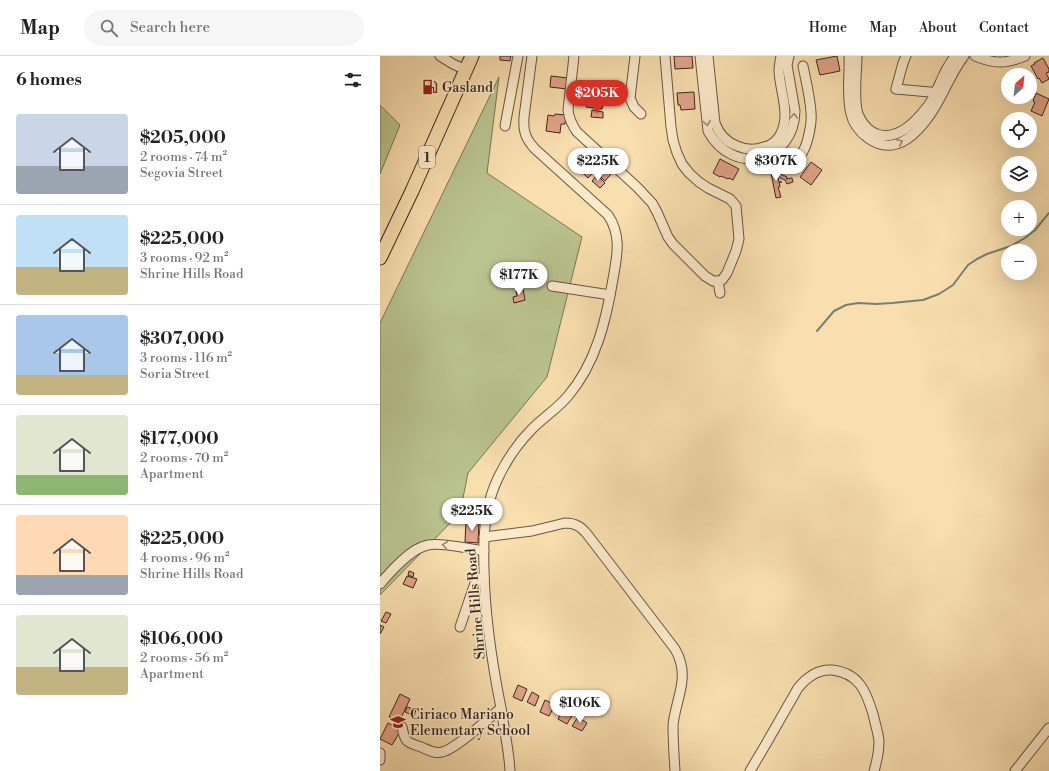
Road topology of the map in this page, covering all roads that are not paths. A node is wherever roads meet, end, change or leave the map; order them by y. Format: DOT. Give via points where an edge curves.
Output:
graph roads {
  1 [pos="440,56"];
  2 [pos="472,56"];
  3 [pos="518,56"];
  4 [pos="532,56"];
  5 [pos="574,56"];
  6 [pos="635,56"];
  7 [pos="665,56"];
  8 [pos="700,56"];
  9 [pos="708,56"];
  10 [pos="781,56"];
  11 [pos="789,56"];
  12 [pos="849,56"];
  13 [pos="857,56"];
  14 [pos="906,56"];
  15 [pos="955,56"];
  16 [pos="964,56"];
  17 [pos="976,56"];
  18 [pos="1024,56"];
  19 [pos="803,66"];
  20 [pos="466,70"];
  21 [pos="939,93"];
  22 [pos="708,95"];
  23 [pos="641,114"];
  24 [pos="505,126"];
  25 [pos="882,135"];
  26 [pos="880,145"];
  27 [pos="776,146"];
  28 [pos="380,258"];
  29 [pos="718,281"];
  30 [pos="552,286"];
  31 [pos="720,293"];
  32 [pos="610,295"];
  33 [pos="484,537"];
  34 [pos="484,551"];
  35 [pos="484,576"];
  36 [pos="380,584"];
  37 [pos="460,627"];
  38 [pos="501,708"];
  39 [pos="402,727"];
  40 [pos="1049,728"];
  41 [pos="380,754"];
  42 [pos="380,760"];
  43 [pos="510,771"];
  44 [pos="675,771"];
  45 [pos="750,771"];
  46 [pos="874,771"];
  47 [pos="1016,771"];
  1 -- 20 [label="street"];
  2 -- 20 [label="highway, 1"];
  3 -- 24 [label="street"];
  4 -- 32 [label="street, Shrine Hills Road" via="524,117 526,137 535,149 612,221 618,246"];
  5 -- 29 [label="street" via="568,117 577,132 646,196 673,244 705,276"];
  6 -- 23 [label="street" via="630,98"];
  7 -- 29 [label="street" via="673,140 682,164 699,182 730,199 736,206 738,245 727,273"];
  8 -- 22 [label="street"];
  9 -- 22 [label="street"];
  10 -- 27 [label="street" via="779,71 785,119"];
  27 -- 11 [label="street, one-way" via="789,136 794,119"];
  12 -- 26 [label="street" via="851,116 859,130"];
  13 -- 25 [label="street" via="858,114 869,130"];
  14 -- 21 [label="street" via="894,91"];
  15 -- 21 [label="street" via="944,74"];
  16 -- 21 [label="street"];
  17 -- 18 [label="street" via="1005,63"];
  19 -- 27 [label="street" via="811,122 798,163"];
  20 -- 28 [label="highway, 1"];
  21 -- 25 [label="street" via="909,127 895,135"];
  26 -- 21 [label="street, one-way" via="895,145 909,138 927,119"];
  22 -- 27 [label="street" via="708,131 723,149 737,157 751,160 765,156"];
  25 -- 26 [label="street"];
  29 -- 31 [label="street"];
  30 -- 32 [label="street"];
  32 -- 33 [label="street, Shrine Hills Road" via="602,330 583,376 560,405 532,428 499,476 489,499"];
  33 -- 34 [label="street, Shrine Hills Road"];
  33 -- 44 [label="street" via="565,523 579,526 587,534 675,650 681,662 682,683 673,726"];
  34 -- 35 [label="street, Shrine Hills Road"];
  34 -- 36 [label="street, one-way" via="427,545 416,549"];
  35 -- 37 [label="street" via="475,583"];
  35 -- 38 [label="street, Shrine Hills Road" via="490,642"];
  38 -- 39 [label="street" via="453,748 441,753 409,743 404,738"];
  38 -- 43 [label="street, Shrine Hills Road"];
  40 -- 47 [label="street"];
  41 -- 42 [label="street"];
  45 -- 46 [label="street" via="798,688 816,673 830,670 852,676 868,698 879,741"];
}
